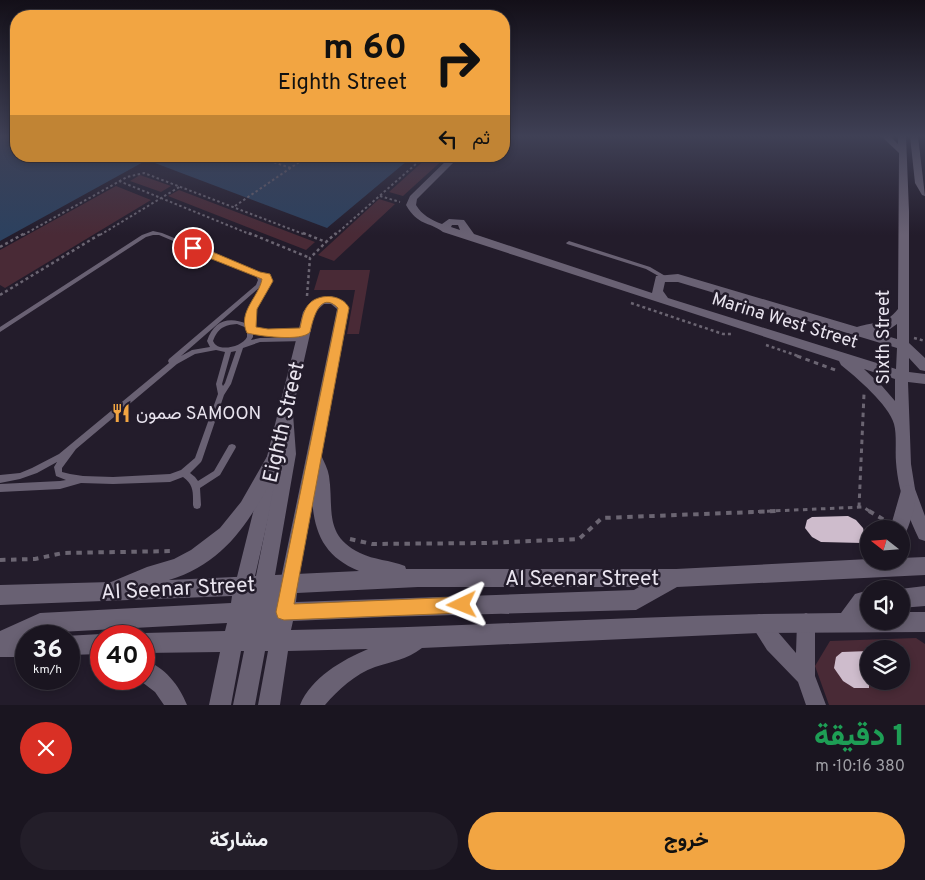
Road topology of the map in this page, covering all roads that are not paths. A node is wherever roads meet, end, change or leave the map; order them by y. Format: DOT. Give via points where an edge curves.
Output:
graph roads {
  1 [pos="442,169"];
  2 [pos="903,169"];
  3 [pos="918,169"];
  4 [pos="925,193"];
  5 [pos="569,243"];
  6 [pos="258,275"];
  7 [pos="661,281"];
  8 [pos="629,289"];
  9 [pos="664,301"];
  10 [pos="903,310"];
  11 [pos="250,328"];
  12 [pos="216,329"];
  13 [pos="0,330"];
  14 [pos="856,331"];
  15 [pos="304,335"];
  16 [pos="190,344"];
  17 [pos="242,345"];
  18 [pos="903,346"];
  19 [pos="214,348"];
  20 [pos="228,350"];
  21 [pos="835,355"];
  22 [pos="925,366"];
  23 [pos="166,368"];
  24 [pos="903,376"];
  25 [pos="925,379"];
  26 [pos="221,394"];
  27 [pos="285,414"];
  28 [pos="902,424"];
  29 [pos="73,447"];
  30 [pos="232,448"];
  31 [pos="275,458"];
  32 [pos="315,460"];
  33 [pos="184,473"];
  34 [pos="0,479"];
  35 [pos="81,480"];
  36 [pos="197,486"];
  37 [pos="0,488"];
  38 [pos="908,493"];
  39 [pos="197,505"];
  40 [pos="901,520"];
  41 [pos="925,533"];
  42 [pos="860,565"];
  43 [pos="910,565"];
  44 [pos="925,566"];
  45 [pos="418,578"];
  46 [pos="676,578"];
  47 [pos="289,583"];
  48 [pos="265,584"];
  49 [pos="244,585"];
  50 [pos="112,592"];
  51 [pos="0,594"];
  52 [pos="925,596"];
  53 [pos="910,597"];
  54 [pos="860,604"];
  55 [pos="284,612"];
  56 [pos="255,618"];
  57 [pos="806,622"];
  58 [pos="846,622"];
  59 [pos="925,622"];
  60 [pos="759,623"];
  61 [pos="419,638"];
  62 [pos="233,640"];
  63 [pos="0,641"];
  64 [pos="280,641"];
  65 [pos="155,643"];
  66 [pos="15,646"];
  67 [pos="0,647"];
  68 [pos="805,676"];
  69 [pos="155,679"];
  70 [pos="176,705"];
  71 [pos="220,705"];
  72 [pos="244,705"];
  73 [pos="269,705"];
  74 [pos="310,705"];
  75 [pos="816,705"];
  1 -- 8 [label="street, Marina West Street" via="413,198 411,205 421,219"];
  2 -- 10 [label="street, Sixth Street"];
  3 -- 4 [label="street" via="919,183"];
  5 -- 7 [label="lane" via="648,268"];
  6 -- 11 [label="lane" via="265,275 268,279 252,309"];
  6 -- 13 [label="lane" via="153,233"];
  6 -- 16 [label="lane" via="261,280 258,286"];
  7 -- 8 [label="street, Marina West Street" via="645,289"];
  7 -- 9 [label="street" via="657,292"];
  7 -- 14 [label="street, Marina West Street" via="688,281"];
  8 -- 9 [label="street, Marina West Street"];
  9 -- 21 [label="street, Marina West Street"];
  10 -- 14 [label="street" via="887,326"];
  10 -- 18 [label="street, Sixth Street"];
  11 -- 12 [label="lane" via="242,322 232,322"];
  11 -- 15 [label="lane" via="268,333"];
  11 -- 17 [label="lane" via="250,337"];
  12 -- 16 [label="lane"];
  12 -- 19 [label="lane" via="210,340"];
  14 -- 18 [label="street, Marina West Street"];
  15 -- 17 [label="lane"];
  15 -- 27 [label="street, Eighth Street"];
  15 -- 32 [label="street, Eighth Street" via="311,308 319,302 339,302 343,308"];
  16 -- 23 [label="lane"];
  17 -- 20 [label="lane"];
  17 -- 26 [label="lane"];
  18 -- 22 [label="street"];
  18 -- 24 [label="street, Sixth Street"];
  19 -- 20 [label="lane"];
  19 -- 23 [label="lane" via="189,354"];
  20 -- 26 [label="lane" via="219,384"];
  21 -- 24 [label="street, Marina West Street"];
  21 -- 28 [label="street" via="872,382"];
  23 -- 29 [label="lane"];
  24 -- 25 [label="street, Marina West Street"];
  24 -- 28 [label="street, Sixth Street"];
  26 -- 33 [label="lane" via="200,455"];
  27 -- 31 [label="street, Eighth Street"];
  27 -- 48 [label="street" via="288,454"];
  28 -- 38 [label="street, Sixth Street"];
  29 -- 34 [label="lane" via="34,471"];
  29 -- 35 [label="lane" via="58,471 62,476"];
  30 -- 36 [label="lane" via="217,474"];
  31 -- 49 [label="street, Eighth Street"];
  31 -- 50 [label="street" via="251,502 223,540 176,568 141,578"];
  32 -- 45 [label="street" via="322,471 324,521 336,548 365,566"];
  32 -- 47 [label="street, Eighth Street"];
  33 -- 35 [label="lane" via="170,478"];
  33 -- 36 [label="lane"];
  35 -- 37 [label="lane" via="60,485"];
  36 -- 39 [label="lane"];
  38 -- 40 [label="street"];
  38 -- 41 [label="street, Sixth Street" via="916,520"];
  42 -- 46 [label="street, Al Seenar Street"];
  43 -- 44 [label="street, Al Seenar Street"];
  45 -- 46 [label="street, Al Seenar Street"];
  45 -- 47 [label="street, Al Seenar Street"];
  46 -- 55 [label="street" via="636,600"];
  47 -- 48 [label="street, Al Seenar Street"];
  47 -- 55 [label="street, Eighth Street"];
  47 -- 56 [label="street"];
  48 -- 49 [label="street, Al Seenar Street"];
  48 -- 56 [label="street"];
  49 -- 50 [label="street, Al Seenar Street"];
  49 -- 56 [label="street, Eighth Street"];
  50 -- 51 [label="street, Al Seenar Street"];
  52 -- 53 [label="street"];
  54 -- 58 [label="street"];
  55 -- 56 [label="street"];
  55 -- 64 [label="street, Eighth Street"];
  56 -- 62 [label="street"];
  56 -- 62 [label="street, Eighth Street"];
  56 -- 63 [label="street" via="40,624"];
  56 -- 64 [label="street"];
  56 -- 72 [label="street"];
  57 -- 58 [label="street"];
  57 -- 60 [label="street"];
  57 -- 68 [label="street"];
  58 -- 59 [label="street"];
  60 -- 61 [label="street"];
  60 -- 68 [label="street"];
  61 -- 64 [label="street"];
  61 -- 74 [label="street" via="396,652 370,658 355,666 336,679"];
  62 -- 65 [label="street"];
  62 -- 71 [label="street, Eighth Street"];
  64 -- 73 [label="street, Eighth Street"];
  66 -- 67 [label="street"];
  68 -- 75 [label="street"];
  69 -- 70 [label="street"];
}
